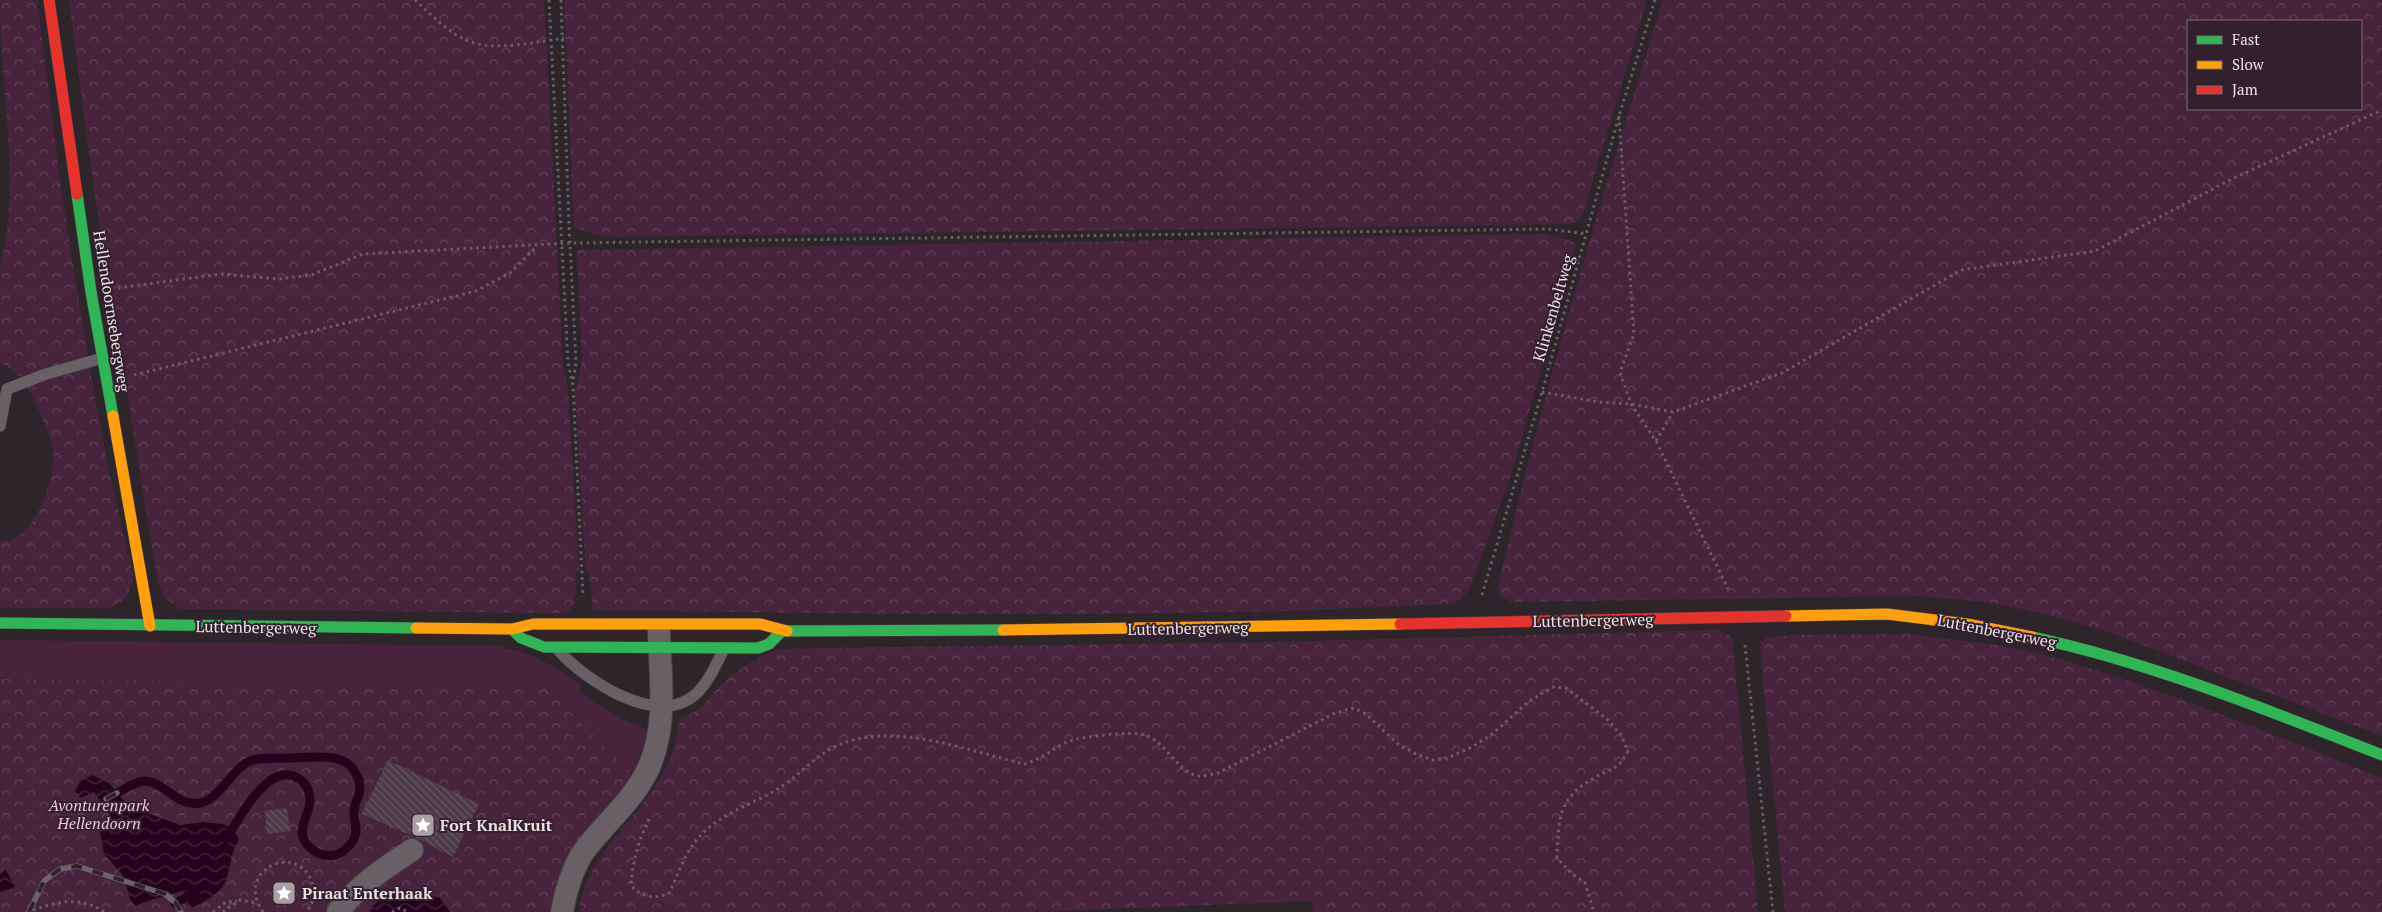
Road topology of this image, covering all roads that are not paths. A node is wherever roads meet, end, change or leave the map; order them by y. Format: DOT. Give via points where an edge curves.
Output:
graph roads {
  1 [pos="50,0"];
  2 [pos="103,358"];
  3 [pos="0,426"];
  4 [pos="0,624"];
  5 [pos="659,625"];
  6 [pos="150,626"];
  7 [pos="512,629"];
  8 [pos="782,631"];
  9 [pos="555,647"];
  10 [pos="660,648"];
  11 [pos="724,648"];
  12 [pos="663,706"];
  13 [pos="2382,755"];
  14 [pos="412,850"];
  15 [pos="338,912"];
  16 [pos="562,912"];
  1 -- 2 [label="street, Hellendoornsebergweg"];
  2 -- 3 [label="lane" via="7,389"];
  2 -- 6 [label="street, Hellendoornsebergweg"];
  4 -- 6 [label="street, Luttenbergerweg"];
  5 -- 7 [label="street, Luttenbergerweg" via="533,624"];
  5 -- 8 [label="street, Luttenbergerweg" via="760,624"];
  5 -- 10 [label="street"];
  6 -- 7 [label="street, Luttenbergerweg"];
  7 -- 9 [label="street" via="532,644"];
  8 -- 11 [label="street" via="763,647"];
  8 -- 13 [label="street, Luttenbergerweg" via="1094,630 1887,614 1942,619 2080,648 2202,686"];
  9 -- 10 [label="street"];
  9 -- 12 [label="lane" via="569,663 592,680 626,699"];
  10 -- 11 [label="street"];
  10 -- 12 [label="street"];
  11 -- 12 [label="lane" via="706,682 695,695"];
  12 -- 16 [label="street" via="659,736 648,768 641,782 583,853 574,870"];
  14 -- 15 [label="street" via="350,895"];
}
